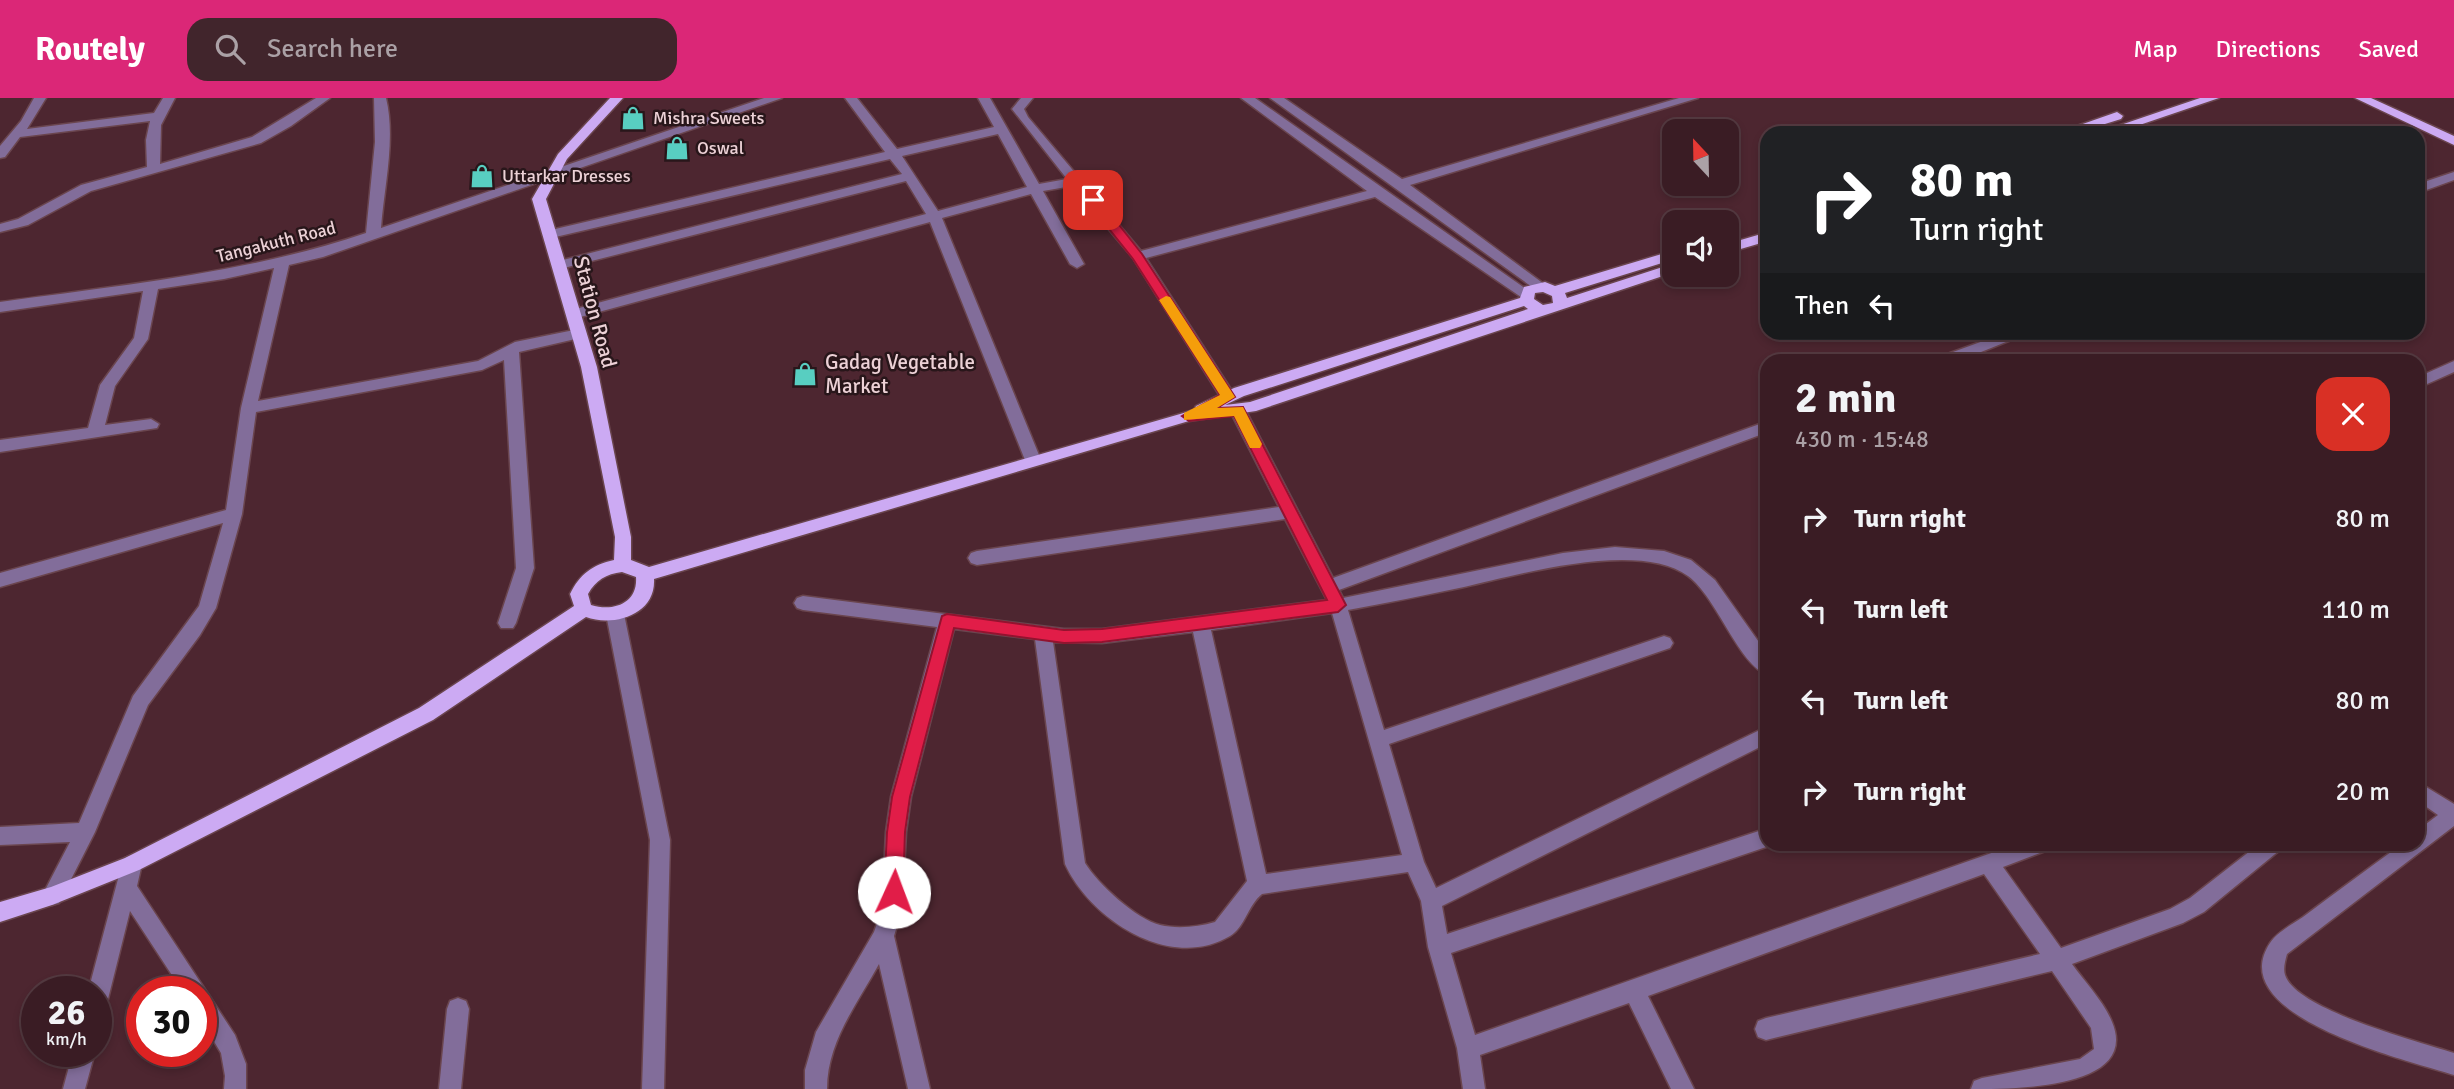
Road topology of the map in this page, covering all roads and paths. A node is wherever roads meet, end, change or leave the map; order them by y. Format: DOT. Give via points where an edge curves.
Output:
graph roads {
  1 [pos="40,98"];
  2 [pos="169,98"];
  3 [pos="324,98"];
  4 [pos="380,98"];
  5 [pos="617,98"];
  6 [pos="776,98"];
  7 [pos="851,98"];
  8 [pos="984,98"];
  9 [pos="1027,98"];
  10 [pos="1247,98"];
  11 [pos="1276,98"];
  12 [pos="1692,98"];
  13 [pos="2173,98"];
  14 [pos="2213,98"];
  15 [pos="2361,98"];
  16 [pos="2387,98"];
  17 [pos="157,116"];
  18 [pos="2085,126"];
  19 [pos="2125,126"];
  20 [pos="2422,126"];
  21 [pos="2425,128"];
  22 [pos="1001,129"];
  23 [pos="2454,129"];
  24 [pos="17,134"];
  25 [pos="2454,141"];
  26 [pos="0,154"];
  27 [pos="893,154"];
  28 [pos="154,171"];
  29 [pos="552,173"];
  30 [pos="910,176"];
  31 [pos="2454,176"];
  32 [pos="1077,181"];
  33 [pos="1399,184"];
  34 [pos="2425,186"];
  35 [pos="1035,189"];
  36 [pos="1377,192"];
  37 [pos="936,218"];
  38 [pos="1760,228"];
  39 [pos="0,229"];
  40 [pos="551,234"];
  41 [pos="1739,234"];
  42 [pos="373,235"];
  43 [pos="1760,239"];
  44 [pos="1739,245"];
  45 [pos="1138,256"];
  46 [pos="1662,259"];
  47 [pos="282,264"];
  48 [pos="1077,264"];
  49 [pos="560,265"];
  50 [pos="1662,270"];
  51 [pos="151,286"];
  52 [pos="1530,294"];
  53 [pos="1558,298"];
  54 [pos="0,307"];
  55 [pos="1541,310"];
  56 [pos="573,314"];
  57 [pos="579,334"];
  58 [pos="2002,340"];
  59 [pos="511,349"];
  60 [pos="1964,354"];
  61 [pos="2454,366"];
  62 [pos="2425,380"];
  63 [pos="1233,404"];
  64 [pos="249,408"];
  65 [pos="151,424"];
  66 [pos="1760,429"];
  67 [pos="95,432"];
  68 [pos="0,446"];
  69 [pos="1033,460"];
  70 [pos="1290,512"];
  71 [pos="234,514"];
  72 [pos="978,558"];
  73 [pos="622,565"];
  74 [pos="645,575"];
  75 [pos="0,580"];
  76 [pos="1327,587"];
  77 [pos="803,603"];
  78 [pos="1338,605"];
  79 [pos="584,609"];
  80 [pos="615,614"];
  81 [pos="947,621"];
  82 [pos="507,623"];
  83 [pos="1200,623"];
  84 [pos="1044,634"];
  85 [pos="1664,643"];
  86 [pos="1760,660"];
  87 [pos="1760,738"];
  88 [pos="1378,740"];
  89 [pos="2425,795"];
  90 [pos="2454,815"];
  91 [pos="85,832"];
  92 [pos="0,836"];
  93 [pos="2425,838"];
  94 [pos="1760,840"];
  95 [pos="2023,851"];
  96 [pos="2264,851"];
  97 [pos="2407,851"];
  98 [pos="1414,862"];
  99 [pos="132,864"];
  100 [pos="1989,864"];
  101 [pos="1258,885"];
  102 [pos="126,887"];
  103 [pos="52,897"];
  104 [pos="1431,901"];
  105 [pos="0,912"];
  106 [pos="883,936"];
  107 [pos="1438,947"];
  108 [pos="2056,960"];
  109 [pos="103,976"];
  110 [pos="184,976"];
  111 [pos="1634,991"];
  112 [pos="458,1009"];
  113 [pos="217,1025"];
  114 [pos="1766,1029"];
  115 [pos="1468,1048"];
  116 [pos="2454,1064"];
  117 [pos="80,1067"];
  118 [pos="74,1089"];
  119 [pos="235,1089"];
  120 [pos="450,1089"];
  121 [pos="653,1089"];
  122 [pos="816,1089"];
  123 [pos="919,1089"];
  124 [pos="1474,1089"];
  125 [pos="1683,1089"];
  126 [pos="1982,1089"];
  1 -- 24 [label="street"];
  2 -- 17 [label="street"];
  3 -- 28 [label="street" via="247,144"];
  4 -- 42 [label="street" via="384,123"];
  5 -- 29 [label="main road, Station Road" via="574,139"];
  6 -- 29 [label="street, Tangakuth Road"];
  7 -- 27 [label="street"];
  8 -- 22 [label="street"];
  9 -- 32 [label="street" via="1018,109 1023,118"];
  10 -- 36 [label="street"];
  11 -- 33 [label="street"];
  12 -- 33 [label="street"];
  13 -- 18 [label="main road"];
  14 -- 19 [label="main road"];
  15 -- 20 [label="main road"];
  16 -- 23 [label="main road"];
  17 -- 24 [label="street"];
  17 -- 28 [label="street" via="152,131"];
  21 -- 25 [label="main road"];
  22 -- 27 [label="street"];
  22 -- 35 [label="street"];
  24 -- 26 [label="street"];
  27 -- 30 [label="street"];
  27 -- 40 [label="street"];
  28 -- 39 [label="street" via="89,187 21,224"];
  29 -- 40 [label="main road, Station Road" via="539,199"];
  29 -- 42 [label="street, Tangakuth Road"];
  30 -- 37 [label="street"];
  30 -- 49 [label="street"];
  31 -- 34 [label="street"];
  32 -- 35 [label="street"];
  32 -- 45 [label="street"];
  33 -- 52 [label="street"];
  35 -- 37 [label="street"];
  35 -- 48 [label="street"];
  36 -- 45 [label="street"];
  36 -- 52 [label="street"];
  37 -- 56 [label="street"];
  37 -- 69 [label="street"];
  38 -- 41 [label="main road"];
  40 -- 49 [label="main road, Station Road"];
  42 -- 47 [label="street, Tangakuth Road"];
  43 -- 44 [label="main road"];
  45 -- 63 [label="street"];
  46 -- 53 [label="main road"];
  47 -- 51 [label="street, Tangakuth Road"];
  47 -- 64 [label="street"];
  49 -- 56 [label="main road, Station Road"];
  50 -- 53 [label="main road"];
  51 -- 54 [label="street, Tangakuth Road"];
  51 -- 67 [label="street" via="141,339 108,385"];
  52 -- 53 [label="main road"];
  52 -- 55 [label="main road"];
  52 -- 63 [label="main road"];
  53 -- 55 [label="main road" via="1552,309"];
  55 -- 63 [label="main road"];
  56 -- 57 [label="main road, Station Road"];
  57 -- 59 [label="street"];
  57 -- 73 [label="main road, Station Road" via="623,537"];
  58 -- 60 [label="street"];
  59 -- 64 [label="street" via="482,365"];
  59 -- 82 [label="street" via="525,568"];
  61 -- 62 [label="street"];
  63 -- 69 [label="main road"];
  63 -- 70 [label="street"];
  64 -- 71 [label="street"];
  65 -- 67 [label="street"];
  66 -- 76 [label="street"];
  67 -- 68 [label="street"];
  69 -- 74 [label="main road"];
  70 -- 72 [label="street"];
  70 -- 76 [label="street"];
  71 -- 75 [label="street"];
  71 -- 91 [label="street" via="207,608 139,701"];
  73 -- 74 [label="main road" via="640,569"];
  73 -- 79 [label="main road" via="590,577 579,594"];
  74 -- 80 [label="main road" via="645,592 638,602"];
  76 -- 78 [label="street"];
  77 -- 81 [label="street"];
  78 -- 83 [label="street"];
  78 -- 86 [label="street" via="1564,560 1602,555 1664,559 1686,566 1711,588"];
  78 -- 88 [label="street"];
  79 -- 80 [label="main road" via="592,614"];
  79 -- 99 [label="main road" via="426,714"];
  80 -- 121 [label="street" via="660,840"];
  81 -- 84 [label="street"];
  81 -- 106 [label="street" via="901,797 892,909"];
  83 -- 84 [label="street" via="1102,636"];
  83 -- 101 [label="street"];
  84 -- 101 [label="street" via="1075,864 1082,879 1145,932 1174,938 1224,928 1246,892"];
  85 -- 88 [label="street"];
  87 -- 104 [label="street"];
  88 -- 98 [label="street"];
  89 -- 90 [label="street"];
  90 -- 93 [label="street"];
  91 -- 92 [label="street"];
  91 -- 103 [label="street"];
  94 -- 107 [label="street"];
  95 -- 100 [label="street"];
  96 -- 108 [label="street" via="2197,905 2176,916"];
  97 -- 116 [label="street" via="2278,948 2273,967 2278,986 2304,1008 2339,1027"];
  98 -- 101 [label="street"];
  98 -- 104 [label="street"];
  99 -- 102 [label="street"];
  99 -- 103 [label="main road"];
  100 -- 108 [label="street"];
  100 -- 111 [label="street"];
  102 -- 109 [label="street"];
  102 -- 110 [label="street"];
  103 -- 105 [label="main road"];
  104 -- 107 [label="street"];
  106 -- 122 [label="street" via="824,1040"];
  106 -- 123 [label="street"];
  107 -- 115 [label="street"];
  108 -- 114 [label="street"];
  108 -- 126 [label="street" via="2101,1023 2105,1054 2082,1070"];
  111 -- 115 [label="street"];
  111 -- 125 [label="street"];
  112 -- 120 [label="street"];
  113 -- 119 [label="street" via="237,1063"];
  115 -- 124 [label="street"];
  117 -- 118 [label="street"];
}
